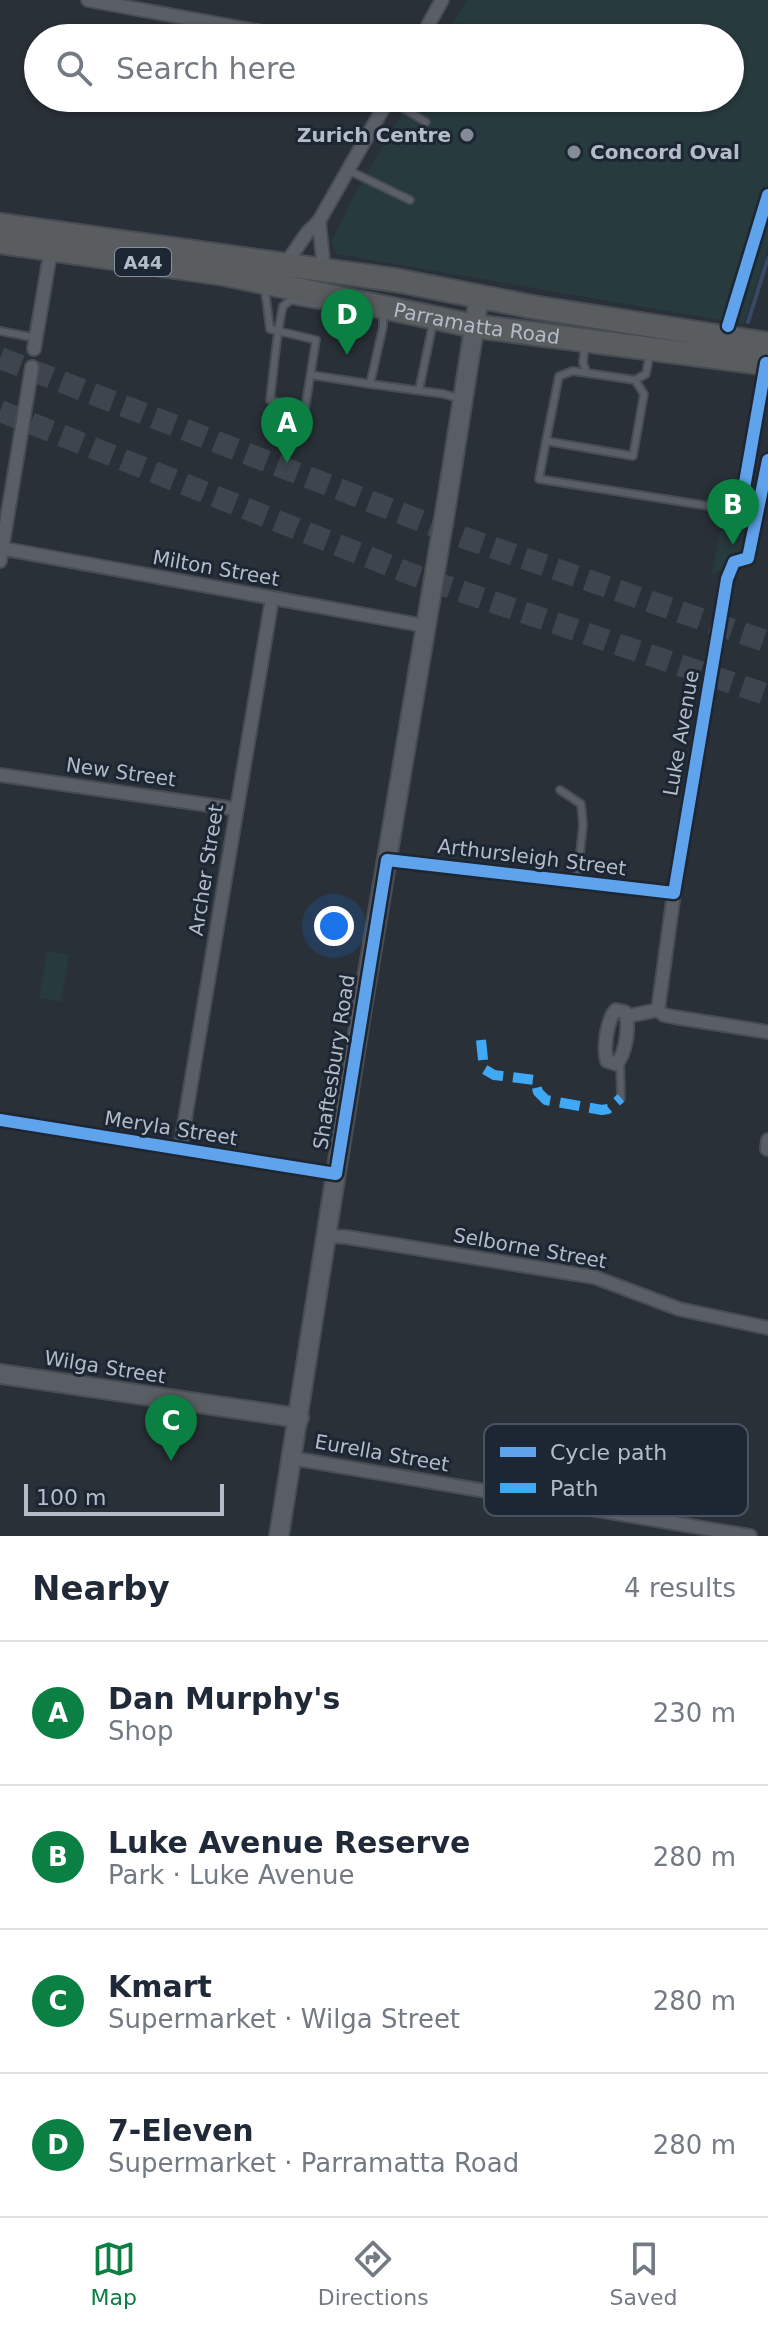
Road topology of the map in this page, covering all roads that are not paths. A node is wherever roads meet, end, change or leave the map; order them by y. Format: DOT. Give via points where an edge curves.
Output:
graph roads {
  1 [pos="88,0"];
  2 [pos="442,0"];
  3 [pos="219,24"];
  4 [pos="429,24"];
  5 [pos="381,112"];
  6 [pos="409,112"];
  7 [pos="426,122"];
  8 [pos="348,170"];
  9 [pos="410,200"];
  10 [pos="319,221"];
  11 [pos="0,225"];
  12 [pos="0,242"];
  13 [pos="51,249"];
  14 [pos="285,265"];
  15 [pos="324,270"];
  16 [pos="259,280"];
  17 [pos="339,296"];
  18 [pos="479,297"];
  19 [pos="383,307"];
  20 [pos="434,318"];
  21 [pos="653,325"];
  22 [pos="474,326"];
  23 [pos="0,331"];
  24 [pos="279,332"];
  25 [pos="586,341"];
  26 [pos="35,343"];
  27 [pos="650,349"];
  28 [pos="767,350"];
  29 [pos="32,367"];
  30 [pos="587,373"];
  31 [pos="311,375"];
  32 [pos="635,380"];
  33 [pos="370,384"];
  34 [pos="419,390"];
  35 [pos="461,399"];
  36 [pos="546,441"];
  37 [pos="740,511"];
  38 [pos="1,553"];
  39 [pos="727,579"];
  40 [pos="272,599"];
  41 [pos="426,626"];
  42 [pos="0,775"];
  43 [pos="560,790"];
  44 [pos="236,809"];
  45 [pos="387,860"];
  46 [pos="577,882"];
  47 [pos="674,893"];
  48 [pos="658,1010"];
  49 [pos="768,1032"];
  50 [pos="620,1061"];
  51 [pos="621,1098"];
  52 [pos="0,1120"];
  53 [pos="180,1149"];
  54 [pos="336,1174"];
  55 [pos="326,1236"];
  56 [pos="768,1328"];
  57 [pos="0,1374"];
  58 [pos="167,1399"];
  59 [pos="153,1412"];
  60 [pos="299,1418"];
  61 [pos="291,1458"];
  62 [pos="484,1491"];
  63 [pos="632,1516"];
  64 [pos="279,1536"];
  65 [pos="750,1536"];
  1 -- 3 [label="street"];
  2 -- 4 [label="street"];
  5 -- 8 [label="street"];
  6 -- 7 [label="lane"];
  8 -- 9 [label="lane"];
  8 -- 10 [label="street"];
  10 -- 14 [label="street"];
  10 -- 15 [label="street"];
  11 -- 14 [label="highway, Parramatta Road / A44"];
  12 -- 13 [label="highway, Parramatta Road / A44"];
  13 -- 16 [label="highway, Parramatta Road / A44"];
  13 -- 26 [label="street"];
  14 -- 15 [label="highway, Parramatta Road / A44"];
  15 -- 18 [label="highway, Parramatta Road / A44"];
  16 -- 17 [label="highway, Parramatta Road / A44"];
  16 -- 24 [label="lane" via="267,293 267,322"];
  17 -- 19 [label="highway, Parramatta Road / A44"];
  17 -- 24 [label="lane" via="319,305 291,300 283,306"];
  18 -- 21 [label="highway, Parramatta Road / A44"];
  18 -- 22 [label="main road, Shaftesbury Road"];
  19 -- 20 [label="highway, Parramatta Road / A44"];
  19 -- 33 [label="lane"];
  20 -- 22 [label="highway, Parramatta Road / A44"];
  20 -- 34 [label="lane"];
  21 -- 27 [label="highway"];
  21 -- 28 [label="highway, Parramatta Road / A44"];
  22 -- 25 [label="highway, Parramatta Road / A44"];
  22 -- 35 [label="main road, Shaftesbury Road"];
  23 -- 26 [label="lane"];
  24 -- 31 [label="lane" via="316,340"];
  24 -- 31 [label="lane" via="270,400 305,409"];
  25 -- 27 [label="highway, Parramatta Road / A44"];
  25 -- 30 [label="lane"];
  27 -- 28 [label="highway, Parramatta Road / A44"];
  27 -- 32 [label="lane" via="646,374"];
  28 -- 37 [label="street"];
  29 -- 38 [label="street"];
  30 -- 32 [label="lane"];
  30 -- 36 [label="lane" via="559,376"];
  31 -- 33 [label="lane"];
  32 -- 36 [label="lane" via="644,394 633,456"];
  33 -- 34 [label="lane"];
  34 -- 35 [label="lane"];
  35 -- 41 [label="main road, Shaftesbury Road"];
  36 -- 37 [label="lane" via="539,479"];
  38 -- 40 [label="street, Milton Street"];
  39 -- 47 [label="street, Luke Avenue"];
  40 -- 41 [label="street, Milton Street"];
  40 -- 44 [label="street, Archer Street"];
  41 -- 45 [label="main road, Shaftesbury Road"];
  42 -- 44 [label="street, New Street"];
  43 -- 46 [label="lane" via="581,804"];
  44 -- 53 [label="street, Archer Street"];
  45 -- 46 [label="street, Arthursleigh Street"];
  45 -- 54 [label="main road, Shaftesbury Road"];
  46 -- 47 [label="street, Arthursleigh Street"];
  47 -- 48 [label="street, Luke Avenue"];
  48 -- 49 [label="street"];
  48 -- 50 [label="street" via="628,1016 616,1010 610,1017 605,1057 611,1063"];
  50 -- 51 [label="lane"];
  52 -- 53 [label="street, Meryla Street"];
  53 -- 54 [label="street, Meryla Street"];
  54 -- 55 [label="main road, Shaftesbury Road"];
  55 -- 56 [label="street, Selborne Street" via="594,1277 679,1309"];
  55 -- 60 [label="main road, Shaftesbury Road"];
  57 -- 58 [label="main road, Wilga Street"];
  58 -- 59 [label="lane"];
  58 -- 60 [label="main road, Wilga Street" via="217,1412"];
  60 -- 61 [label="main road, Shaftesbury Road"];
  61 -- 62 [label="street, Eurella Street"];
  61 -- 64 [label="main road, Shaftesbury Road"];
  63 -- 65 [label="street, Eurella Street"];
}
